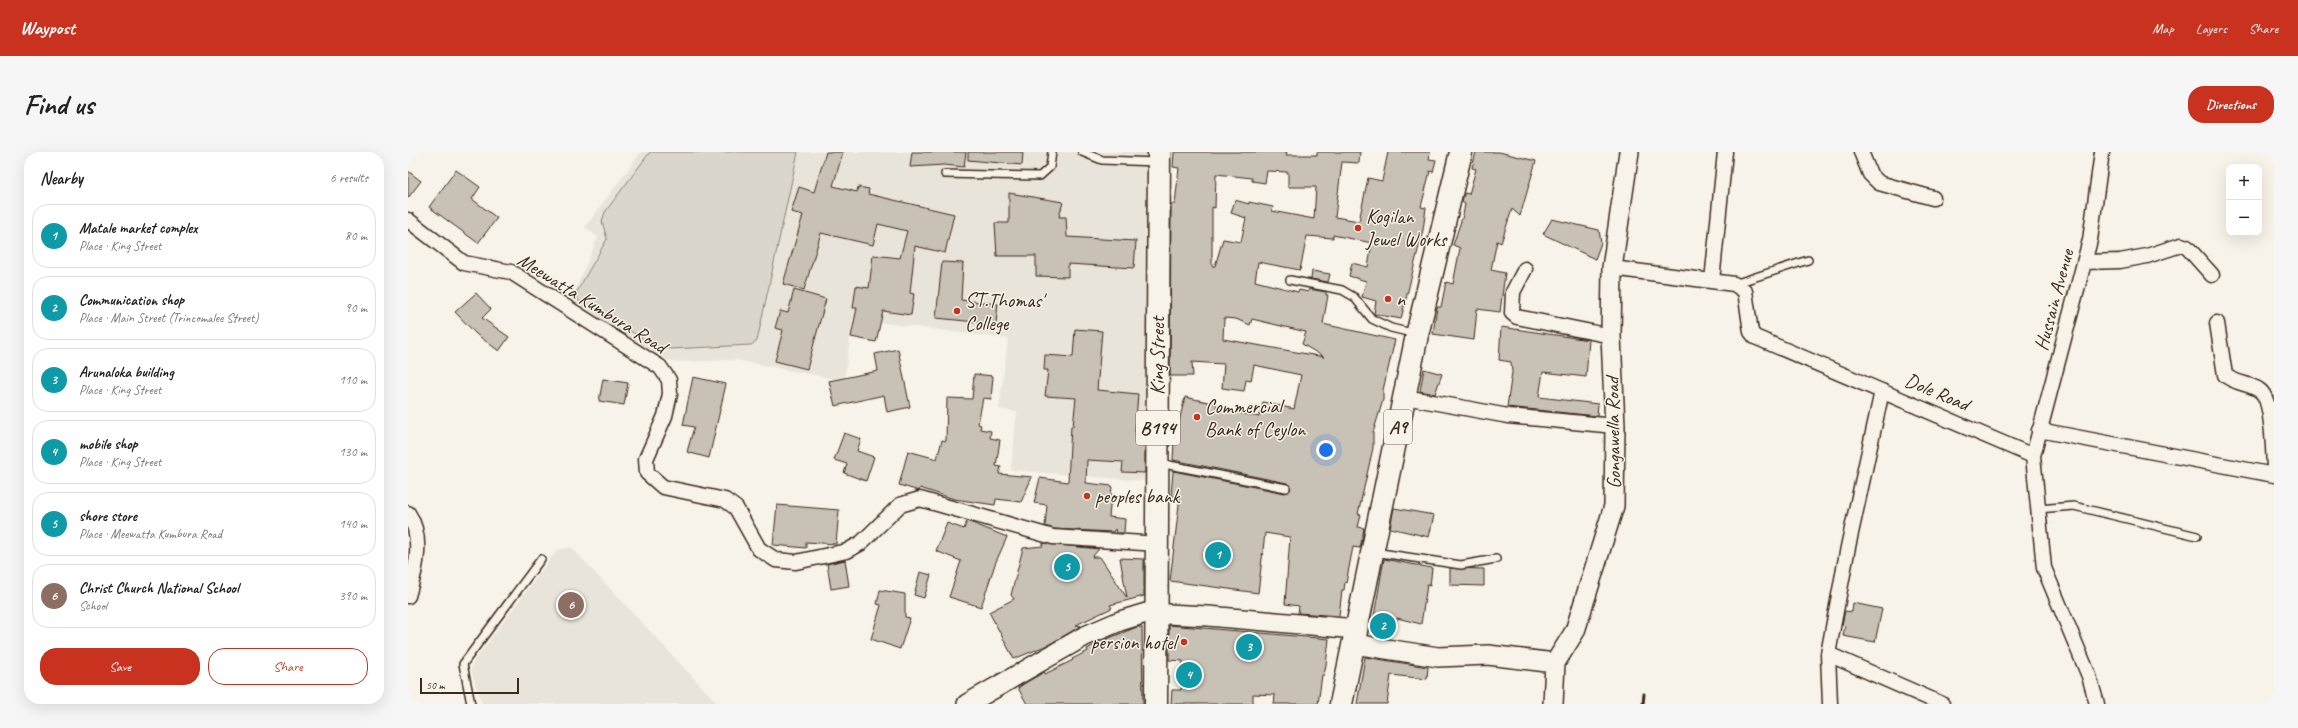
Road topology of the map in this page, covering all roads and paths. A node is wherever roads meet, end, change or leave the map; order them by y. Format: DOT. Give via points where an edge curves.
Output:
graph roads {
  1 [pos="1052,152"];
  2 [pos="1082,152"];
  3 [pos="1461,152"];
  4 [pos="1629,152"];
  5 [pos="1725,152"];
  6 [pos="1861,152"];
  7 [pos="2102,152"];
  8 [pos="1159,157"];
  9 [pos="945,174"];
  10 [pos="1933,198"];
  11 [pos="408,220"];
  12 [pos="1808,260"];
  13 [pos="2084,262"];
  14 [pos="1612,268"];
  15 [pos="1525,269"];
  16 [pos="2212,275"];
  17 [pos="1290,280"];
  18 [pos="1712,281"];
  19 [pos="1734,284"];
  20 [pos="2217,323"];
  21 [pos="1417,334"];
  22 [pos="1611,336"];
  23 [pos="1882,391"];
  24 [pos="1405,397"];
  25 [pos="1615,426"];
  26 [pos="2039,430"];
  27 [pos="2033,456"];
  28 [pos="1159,463"];
  29 [pos="2274,468"];
  30 [pos="2274,475"];
  31 [pos="1286,488"];
  32 [pos="2038,509"];
  33 [pos="408,513"];
  34 [pos="2197,536"];
  35 [pos="1158,544"];
  36 [pos="1372,552"];
  37 [pos="1496,558"];
  38 [pos="541,559"];
  39 [pos="408,596"];
  40 [pos="1157,612"];
  41 [pos="1355,637"];
  42 [pos="1828,654"];
  43 [pos="1555,663"];
  44 [pos="471,704"];
  45 [pos="967,704"];
  46 [pos="1156,704"];
  47 [pos="1341,704"];
  48 [pos="1553,704"];
  49 [pos="1830,704"];
  50 [pos="1942,704"];
  51 [pos="2097,704"];
  1 -- 9 [label="lane" via="1050,167 1040,176"];
  2 -- 8 [label="lane" via="1102,160"];
  3 -- 21 [label="main road, A9"];
  4 -- 14 [label="street, Gongawella Road"];
  5 -- 18 [label="street"];
  6 -- 10 [label="street" via="1870,174 1879,183"];
  7 -- 13 [label="street, Hussain Avenue" via="2090,240"];
  8 -- 28 [label="main road, King Street / B194"];
  11 -- 35 [label="street, Meewatta Kumbura Road" via="464,263 511,272 660,367 669,380 670,394 665,416 646,459 647,473 663,487 725,500 736,508 759,549 776,560 796,562 847,551 861,543 900,504 920,499 1053,537"];
  12 -- 19 [label="lane"];
  13 -- 16 [label="street" via="2120,261 2147,256 2181,244 2187,247"];
  13 -- 26 [label="street, Hussain Avenue"];
  14 -- 18 [label="street"];
  14 -- 22 [label="street, Gongawella Road"];
  15 -- 22 [label="street" via="1513,292 1512,314"];
  17 -- 21 [label="lane" via="1342,290 1354,297 1372,318 1391,328"];
  18 -- 19 [label="street"];
  19 -- 23 [label="street, Dole Road" via="1745,291 1751,332 1755,336"];
  20 -- 29 [label="street" via="2225,374 2230,379 2259,389 2264,394 2269,415"];
  21 -- 24 [label="main road, A9"];
  22 -- 25 [label="street, Gongawella Road"];
  23 -- 27 [label="street, Dole Road"];
  23 -- 42 [label="street"];
  24 -- 25 [label="street" via="1508,416"];
  24 -- 36 [label="main road, A9"];
  25 -- 43 [label="street, Gongawella Road" via="1614,506 1575,631"];
  26 -- 27 [label="street, Hussain Avenue"];
  26 -- 30 [label="street"];
  27 -- 32 [label="street"];
  28 -- 31 [label="lane"];
  28 -- 35 [label="main road, King Street / B194"];
  32 -- 34 [label="lane" via="2074,506"];
  32 -- 51 [label="street" via="2044,568"];
  33 -- 39 [label="street" via="416,525 417,567"];
  35 -- 40 [label="main road, King Street / B194"];
  36 -- 37 [label="lane" via="1461,565"];
  36 -- 41 [label="main road, A9"];
  38 -- 44 [label="lane" via="463,664"];
  40 -- 41 [label="street"];
  40 -- 45 [label="street" via="1134,615 1096,631"];
  40 -- 46 [label="main road, King Street / B194"];
  41 -- 43 [label="street" via="1438,657 1488,655"];
  41 -- 47 [label="main road, A9"];
  42 -- 49 [label="street"];
  42 -- 50 [label="street"];
  43 -- 48 [label="street, Gongawella Road"];
}
